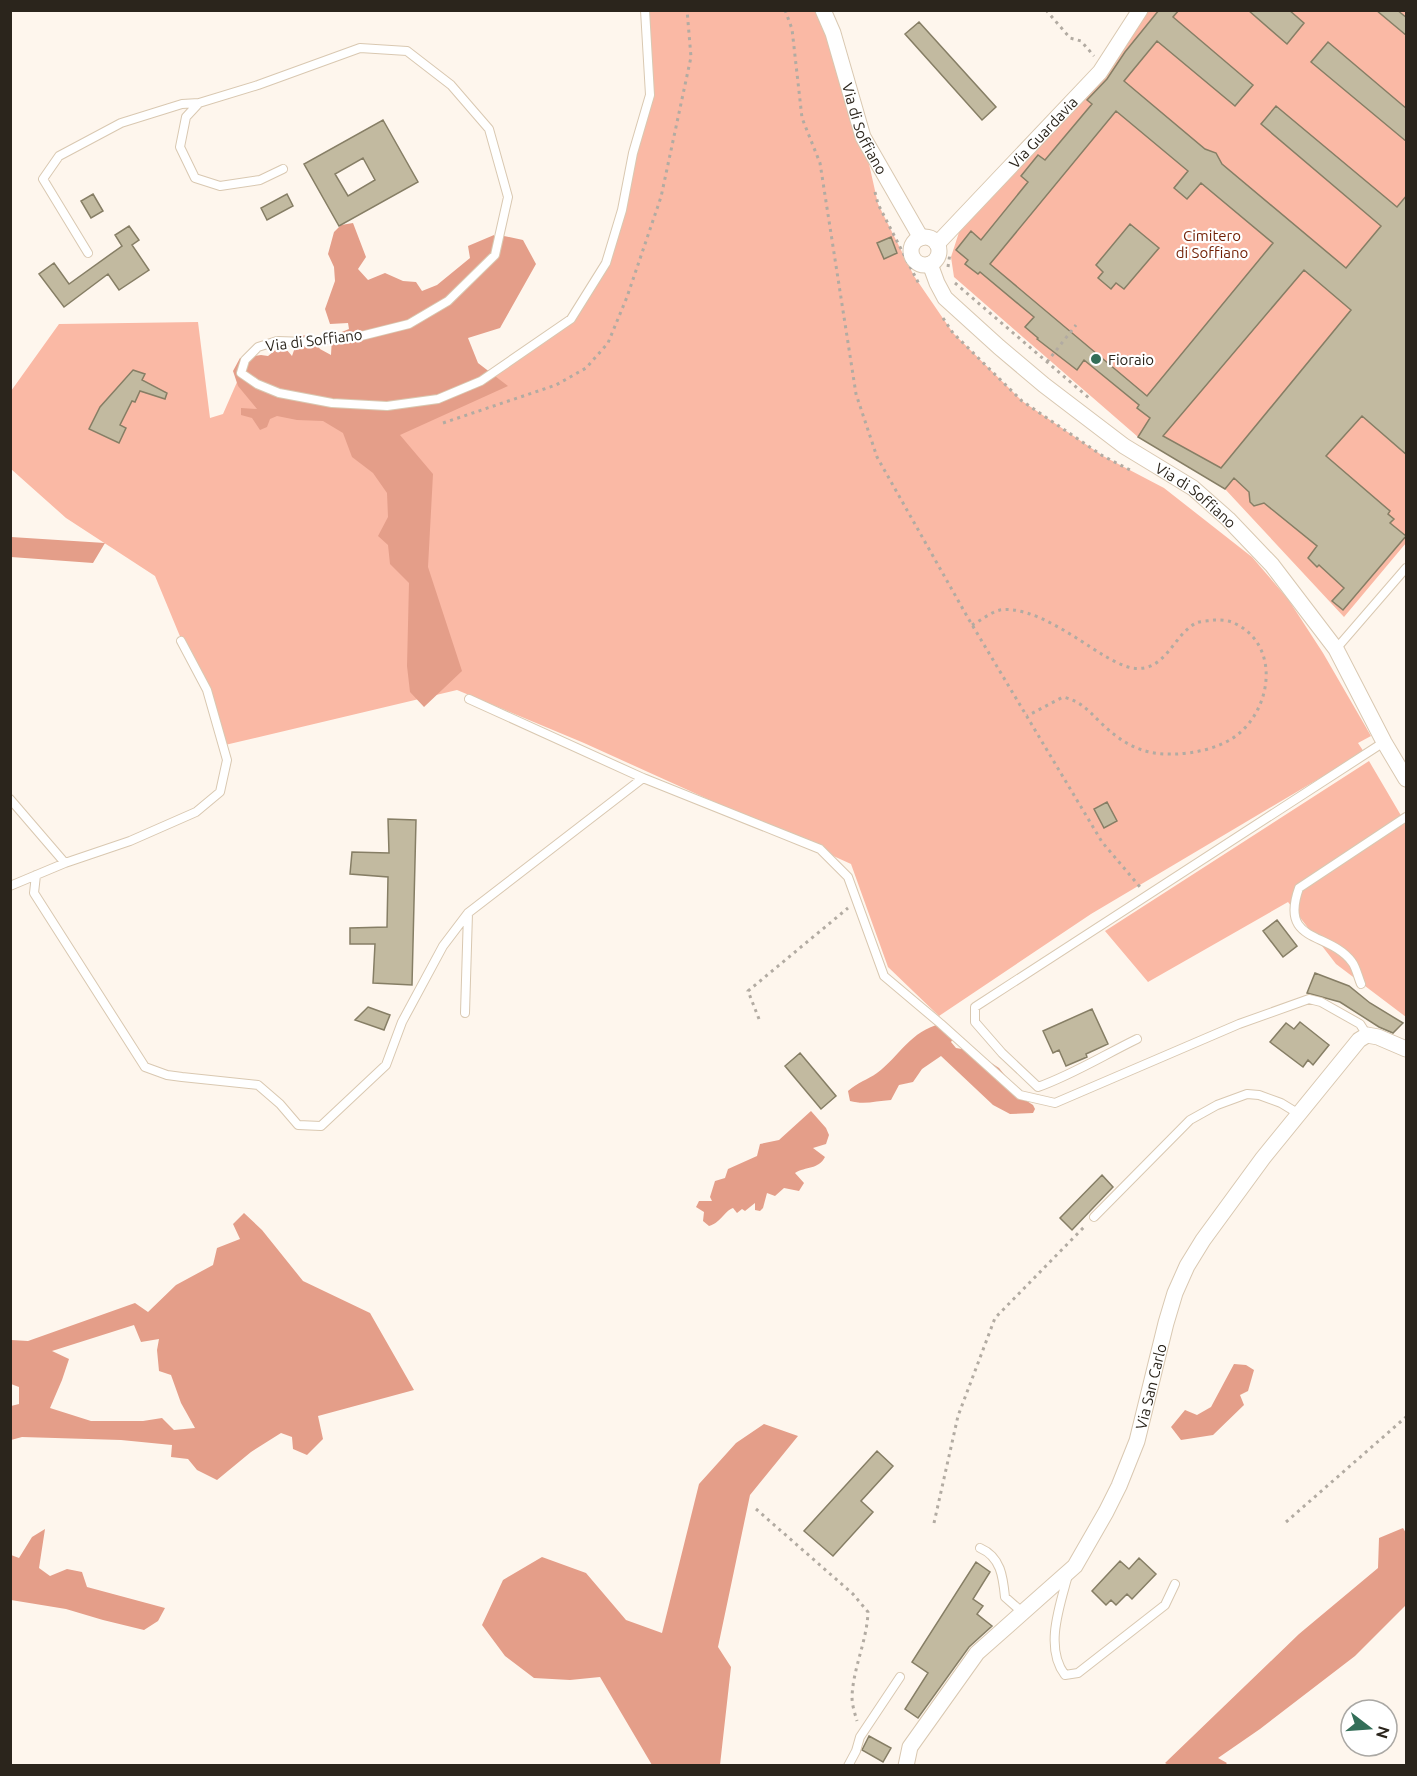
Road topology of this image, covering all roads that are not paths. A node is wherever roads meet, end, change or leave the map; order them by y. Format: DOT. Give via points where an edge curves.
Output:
graph roads {
  1 [pos="645,10"];
  2 [pos="823,10"];
  3 [pos="1140,10"];
  4 [pos="199,103"];
  5 [pos="283,169"];
  6 [pos="921,238"];
  7 [pos="944,245"];
  8 [pos="88,253"];
  9 [pos="930,264"];
  10 [pos="1407,568"];
  11 [pos="181,641"];
  12 [pos="1336,649"];
  13 [pos="469,699"];
  14 [pos="1384,742"];
  15 [pos="643,778"];
  16 [pos="1407,779"];
  17 [pos="10,799"];
  18 [pos="1407,817"];
  19 [pos="65,862"];
  20 [pos="36,875"];
  21 [pos="10,886"];
  22 [pos="468,913"];
  23 [pos="1360,984"];
  24 [pos="465,1013"];
  25 [pos="1367,1035"];
  26 [pos="1137,1039"];
  27 [pos="1407,1049"];
  28 [pos="1299,1114"];
  29 [pos="1094,1217"];
  30 [pos="980,1548"];
  31 [pos="1069,1571"];
  32 [pos="1175,1584"];
  33 [pos="1022,1612"];
  34 [pos="900,1677"];
  35 [pos="848,1766"];
  36 [pos="906,1766"];
  1 -- 4 [label="lane, Via di Soffiano" via="650,95 606,263 571,319 481,381 438,399 387,406 332,403 279,393 241,373 245,360 258,346 277,341 361,336 409,324 448,302 495,255 508,197 489,129 451,85 407,51 360,48"];
  2 -- 6 [label="street, Via di Soffiano" via="863,137"];
  3 -- 7 [label="street, Via Guardavia" via="1104,66"];
  4 -- 5 [label="lane" via="186,117 180,147 195,178 220,186 260,180"];
  4 -- 8 [label="lane" via="182,104 121,123 59,156 43,179"];
  6 -- 7 [label="street"];
  6 -- 9 [label="street, Via di Soffiano" via="915,242 912,254 919,264"];
  7 -- 9 [label="street"];
  9 -- 12 [label="street, Via di Soffiano" via="945,297 999,347 1124,446 1193,488 1228,519 1272,565"];
  10 -- 12 [label="lane"];
  11 -- 19 [label="lane" via="207,690 227,760 220,792 196,812 130,841"];
  12 -- 14 [label="street, Via di Soffiano"];
  13 -- 15 [label="lane"];
  14 -- 16 [label="street, Via di Soffiano"];
  14 -- 26 [label="lane" via="975,1007 975,1022 1038,1087 1062,1079"];
  15 -- 22 [label="lane"];
  15 -- 25 [label="lane" via="820,849 848,877 884,976 1020,1095 1055,1103 1239,1024 1309,999 1322,1002 1360,1024"];
  17 -- 19 [label="lane"];
  18 -- 23 [label="lane" via="1299,888 1294,900 1296,921 1303,932 1334,947 1352,962"];
  19 -- 20 [label="lane"];
  20 -- 21 [label="lane"];
  20 -- 22 [label="lane" via="34,893 144,1067 167,1075 258,1085 298,1125 321,1126 386,1065 402,1022 442,946"];
  22 -- 24 [label="lane"];
  25 -- 27 [label="street"];
  25 -- 28 [label="street, Via San Carlo" via="1350,1050"];
  28 -- 29 [label="lane" via="1260,1095 1247,1094 1217,1105 1190,1120"];
  28 -- 31 [label="street, Via San Carlo" via="1203,1240 1181,1278 1137,1441 1106,1512"];
  30 -- 33 [label="lane" via="997,1560 1005,1597"];
  31 -- 32 [label="lane" via="1054,1649 1065,1675 1078,1673 1165,1605"];
  31 -- 33 [label="street, Via San Carlo"];
  33 -- 36 [label="street, Via San Carlo" via="977,1653 910,1748"];
  34 -- 35 [label="lane" via="860,1737"];
}
